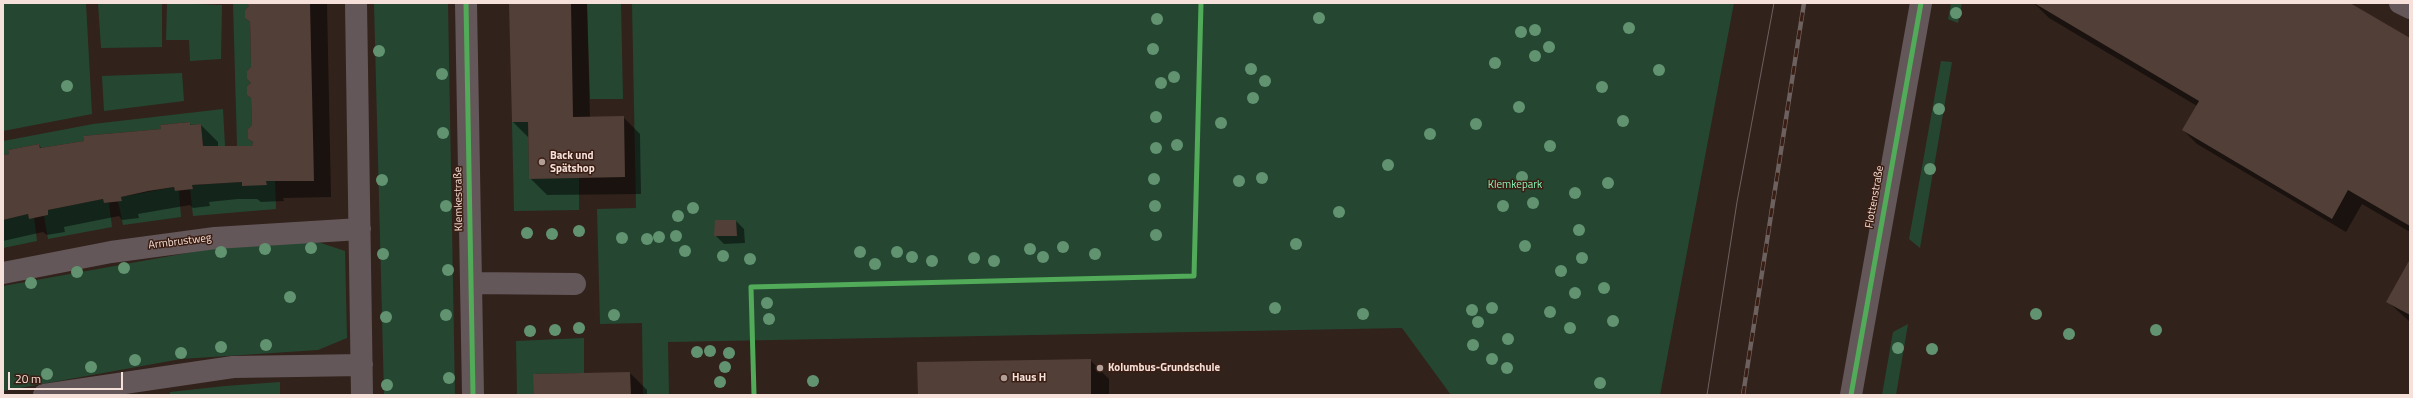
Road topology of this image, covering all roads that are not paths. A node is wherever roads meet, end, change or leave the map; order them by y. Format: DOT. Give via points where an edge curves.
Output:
graph roads {
  1 [pos="356,3"];
  2 [pos="466,3"];
  3 [pos="1921,3"];
  4 [pos="2400,3"];
  5 [pos="2410,8"];
  6 [pos="360,229"];
  7 [pos="3,273"];
  8 [pos="471,283"];
  9 [pos="575,284"];
  10 [pos="362,365"];
  11 [pos="44,395"];
  12 [pos="362,395"];
  13 [pos="473,395"];
  14 [pos="1851,395"];
  1 -- 6 [label="street"];
  2 -- 8 [label="street, Klemkestraße"];
  3 -- 14 [label="street, Flottenstraße"];
  4 -- 5 [label="street"];
  6 -- 7 [label="street, Armbrustweg" via="215,238 111,252"];
  6 -- 10 [label="street"];
  8 -- 9 [label="street"];
  8 -- 13 [label="street, Klemkestraße"];
  10 -- 11 [label="street" via="233,367"];
  10 -- 12 [label="street"];
}
